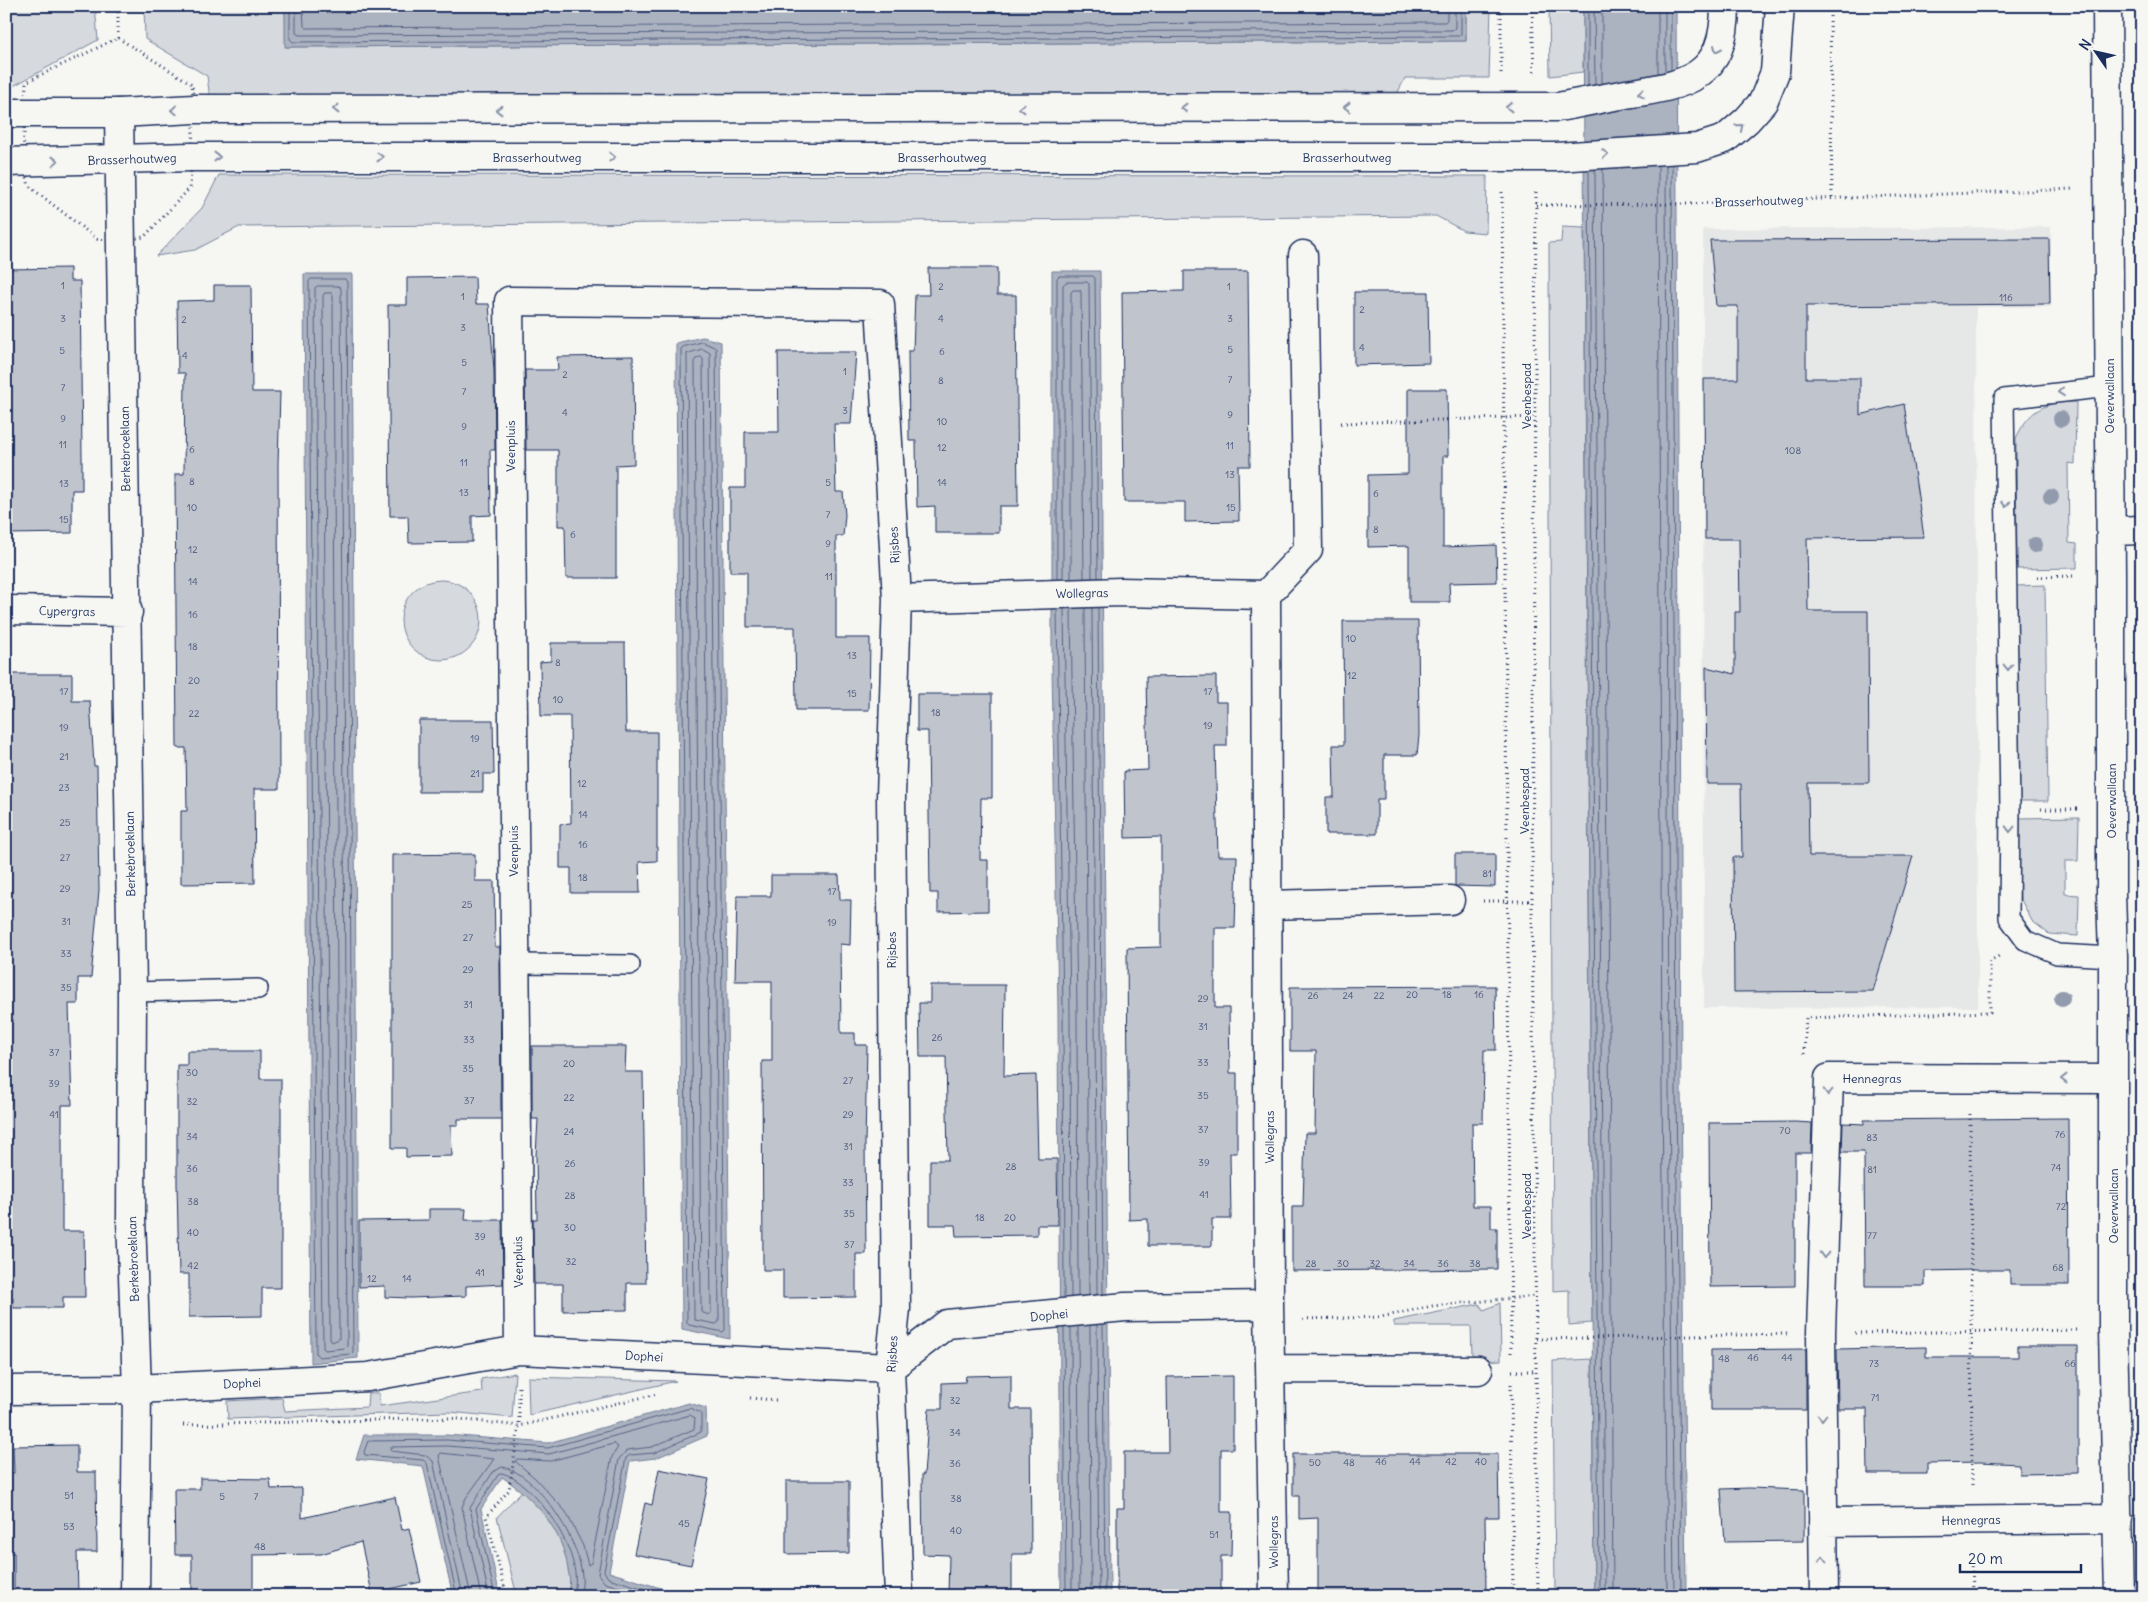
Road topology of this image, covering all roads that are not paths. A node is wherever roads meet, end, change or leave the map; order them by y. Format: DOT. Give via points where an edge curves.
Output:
graph roads {
  1 [pos="1725,6"];
  2 [pos="1780,6"];
  3 [pos="2107,6"];
  4 [pos="6,113"];
  5 [pos="119,113"];
  6 [pos="120,159"];
  7 [pos="6,162"];
  8 [pos="1303,255"];
  9 [pos="880,304"];
  10 [pos="2109,387"];
  11 [pos="2142,530"];
  12 [pos="2111,531"];
  13 [pos="1266,595"];
  14 [pos="897,599"];
  15 [pos="6,610"];
  16 [pos="128,612"];
  17 [pos="1450,900"];
  18 [pos="1268,905"];
  19 [pos="2113,957"];
  20 [pos="514,964"];
  21 [pos="630,965"];
  22 [pos="258,989"];
  23 [pos="132,992"];
  24 [pos="2112,1079"];
  25 [pos="1269,1304"];
  26 [pos="519,1350"];
  27 [pos="890,1368"];
  28 [pos="1271,1369"];
  29 [pos="1478,1370"];
  30 [pos="137,1389"];
  31 [pos="6,1390"];
  32 [pos="2118,1519"];
  33 [pos="1823,1522"];
  34 [pos="136,1596"];
  35 [pos="899,1596"];
  36 [pos="1274,1596"];
  37 [pos="1824,1596"];
  38 [pos="2119,1596"];
  1 -- 5 [label="street, one-way" via="1725,25 1718,51 1705,70 1688,81 1653,92 1546,107 194,109"];
  6 -- 2 [label="street, Brasserhoutweg, one-way" via="1545,157 1697,148 1725,139 1763,102 1775,72"];
  3 -- 10 [label="street, Oeverwallaan"];
  4 -- 5 [label="street"];
  5 -- 6 [label="street, Berkebroeklaan"];
  7 -- 6 [label="street, Brasserhoutweg, one-way"];
  6 -- 16 [label="street, Berkebroeklaan"];
  8 -- 13 [label="street" via="1308,550"];
  9 -- 14 [label="street, Rijsbes"];
  9 -- 20 [label="street, Veenpluis" via="509,301"];
  10 -- 12 [label="street, Oeverwallaan"];
  10 -- 19 [label="lane, one-way" via="2004,398 2009,918 2025,940 2057,954"];
  11 -- 12 [label="street"];
  12 -- 19 [label="street, Oeverwallaan"];
  13 -- 14 [label="street, Wollegras" via="1122,592"];
  13 -- 18 [label="street, Wollegras"];
  14 -- 27 [label="street, Rijsbes" via="890,797 896,1308"];
  15 -- 16 [label="street, Cypergras"];
  16 -- 23 [label="street, Berkebroeklaan"];
  17 -- 18 [label="street"];
  18 -- 25 [label="street, Wollegras"];
  19 -- 24 [label="street, Oeverwallaan"];
  20 -- 21 [label="lane"];
  20 -- 26 [label="street, Veenpluis"];
  22 -- 23 [label="lane"];
  23 -- 30 [label="street, Berkebroeklaan" via="131,1218"];
  24 -- 32 [label="street, Oeverwallaan"];
  24 -- 33 [label="street, Hennegras, one-way" via="1828,1078 1822,1334"];
  25 -- 27 [label="street, Dophei" via="1125,1307 947,1324"];
  25 -- 28 [label="street, Wollegras"];
  26 -- 27 [label="street, Dophei"];
  26 -- 30 [label="street, Dophei" via="368,1377"];
  27 -- 35 [label="street, Rijsbes"];
  28 -- 29 [label="street"];
  28 -- 36 [label="street, Wollegras"];
  30 -- 31 [label="street, Dophei"];
  30 -- 34 [label="street, Berkebroeklaan"];
  32 -- 33 [label="street, Hennegras"];
  32 -- 38 [label="street, Oeverwallaan"];
  37 -- 33 [label="street, Hennegras, one-way"];
}
